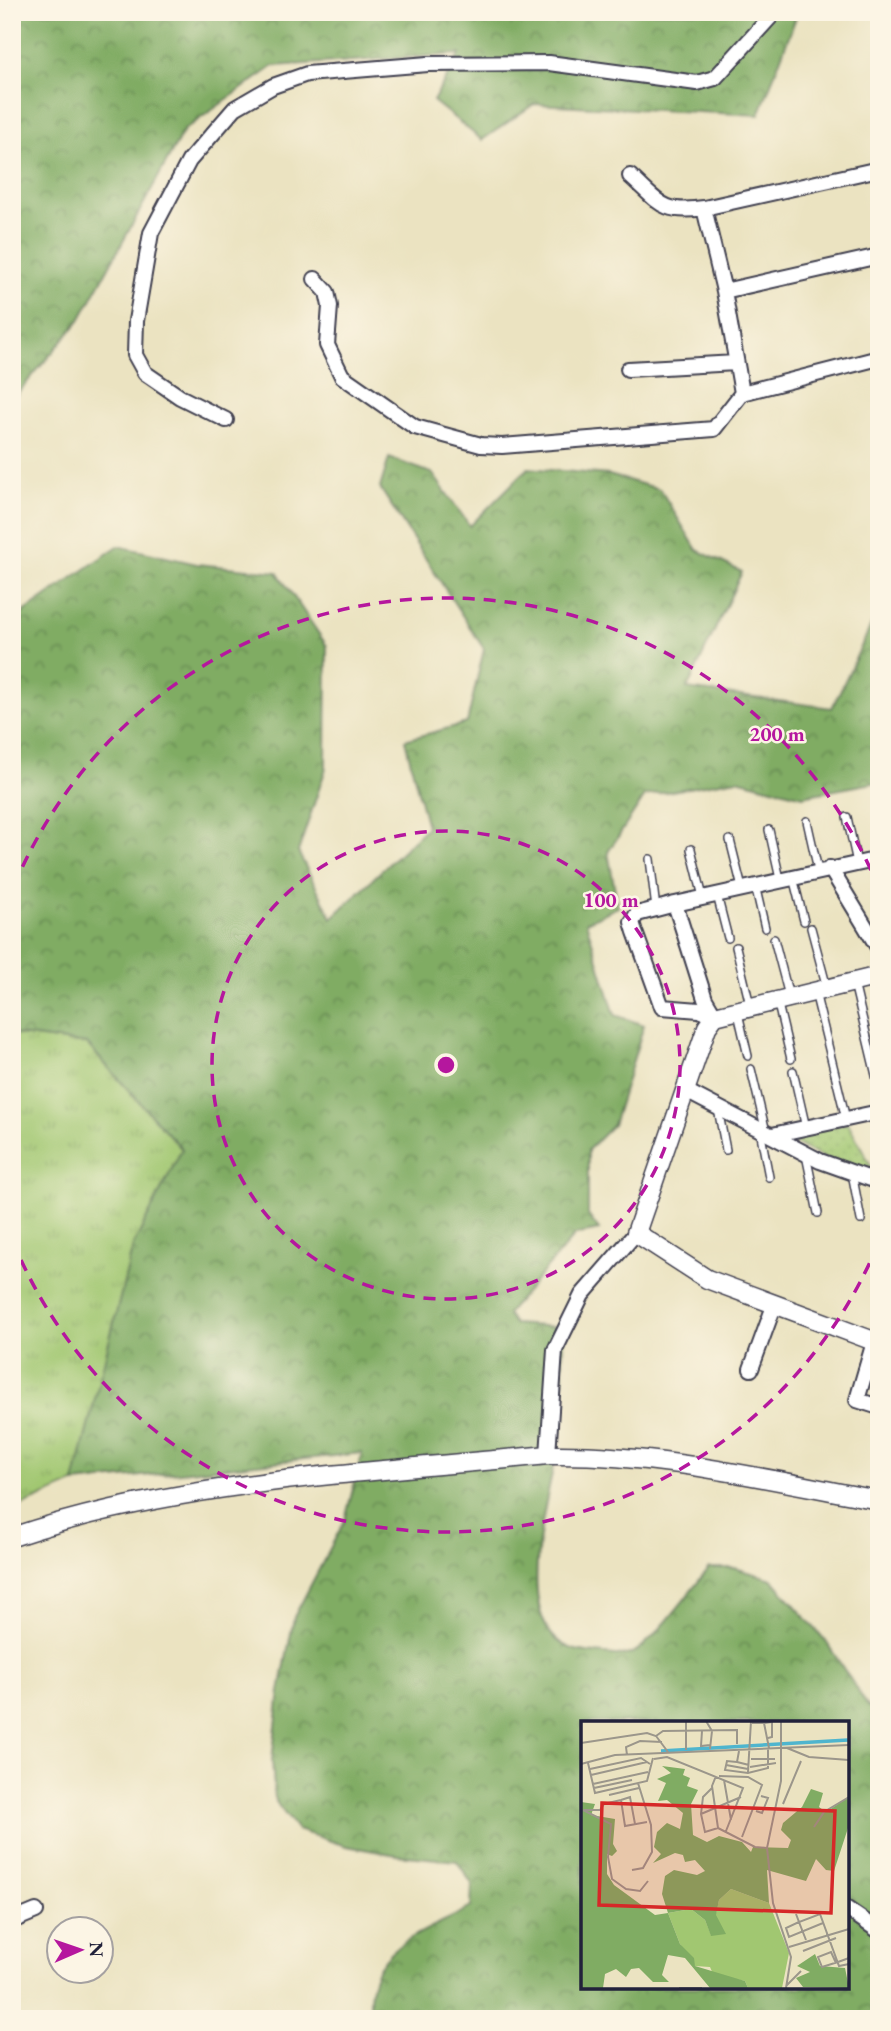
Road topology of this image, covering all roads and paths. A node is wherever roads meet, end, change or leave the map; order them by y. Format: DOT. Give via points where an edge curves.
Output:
graph roads {
  1 [pos="775,12"];
  2 [pos="879,169"];
  3 [pos="631,176"];
  4 [pos="704,208"];
  5 [pos="879,256"];
  6 [pos="315,279"];
  7 [pos="724,290"];
  8 [pos="879,358"];
  9 [pos="736,363"];
  10 [pos="628,369"];
  11 [pos="742,393"];
  12 [pos="226,420"];
  13 [pos="847,817"];
  14 [pos="807,821"];
  15 [pos="769,830"];
  16 [pos="730,840"];
  17 [pos="691,849"];
  18 [pos="650,859"];
  19 [pos="871,864"];
  20 [pos="824,869"];
  21 [pos="786,878"];
  22 [pos="748,886"];
  23 [pos="710,895"];
  24 [pos="675,904"];
  25 [pos="656,909"];
  26 [pos="804,921"];
  27 [pos="765,928"];
  28 [pos="811,928"];
  29 [pos="728,938"];
  30 [pos="774,939"];
  31 [pos="736,947"];
  32 [pos="879,949"];
  33 [pos="879,976"];
  34 [pos="854,982"];
  35 [pos="821,990"];
  36 [pos="783,998"];
  37 [pos="744,1007"];
  38 [pos="715,1016"];
  39 [pos="748,1056"];
  40 [pos="790,1059"];
  41 [pos="751,1069"];
  42 [pos="793,1071"];
  43 [pos="879,1088"];
  44 [pos="686,1091"];
  45 [pos="717,1107"];
  46 [pos="879,1112"];
  47 [pos="846,1119"];
  48 [pos="806,1128"];
  49 [pos="766,1132"];
  50 [pos="726,1150"];
  51 [pos="806,1153"];
  52 [pos="852,1172"];
  53 [pos="769,1177"];
  54 [pos="879,1182"];
  55 [pos="818,1213"];
  56 [pos="861,1220"];
  57 [pos="636,1233"];
  58 [pos="774,1306"];
  59 [pos="877,1343"];
  60 [pos="751,1369"];
  61 [pos="879,1407"];
  62 [pos="548,1455"];
  63 [pos="879,1500"];
  64 [pos="12,1537"];
  65 [pos="849,1910"];
  66 [pos="36,1912"];
  67 [pos="12,1921"];
  68 [pos="879,1931"];
  1 -- 12 [label="street" via="715,78 697,83 549,63 428,64 307,74 273,86 235,108 189,161 151,233 135,355 145,373"];
  2 -- 4 [label="street"];
  3 -- 4 [label="street" via="665,207 678,211"];
  4 -- 7 [label="street"];
  5 -- 7 [label="street"];
  6 -- 11 [label="street" via="327,292 327,345 342,376 415,427 481,445 714,429"];
  7 -- 9 [label="street"];
  8 -- 11 [label="street"];
  9 -- 10 [label="street"];
  9 -- 11 [label="street"];
  13 -- 19 [label="lane"];
  14 -- 20 [label="lane"];
  15 -- 21 [label="lane"];
  16 -- 22 [label="lane"];
  17 -- 23 [label="lane"];
  18 -- 25 [label="lane"];
  19 -- 20 [label="street"];
  20 -- 21 [label="street"];
  20 -- 32 [label="street"];
  21 -- 22 [label="street"];
  21 -- 26 [label="lane"];
  22 -- 23 [label="street"];
  22 -- 27 [label="lane"];
  23 -- 24 [label="street"];
  23 -- 29 [label="lane"];
  24 -- 25 [label="street"];
  24 -- 38 [label="street" via="705,999"];
  25 -- 38 [label="street" via="637,914 632,922 662,1007"];
  28 -- 35 [label="lane"];
  30 -- 36 [label="lane"];
  31 -- 37 [label="lane"];
  33 -- 34 [label="street"];
  34 -- 35 [label="street"];
  34 -- 43 [label="lane"];
  35 -- 36 [label="street"];
  35 -- 47 [label="lane"];
  36 -- 37 [label="street"];
  36 -- 40 [label="lane"];
  37 -- 38 [label="street"];
  37 -- 39 [label="lane"];
  38 -- 44 [label="street"];
  41 -- 49 [label="lane"];
  42 -- 48 [label="lane"];
  44 -- 45 [label="street"];
  44 -- 57 [label="street"];
  45 -- 49 [label="street"];
  45 -- 50 [label="lane"];
  46 -- 47 [label="street"];
  47 -- 48 [label="street"];
  48 -- 49 [label="street"];
  49 -- 51 [label="street"];
  49 -- 53 [label="lane"];
  51 -- 52 [label="street"];
  51 -- 55 [label="lane"];
  52 -- 54 [label="street"];
  52 -- 56 [label="lane"];
  57 -- 58 [label="street" via="707,1279"];
  57 -- 62 [label="street" via="582,1295 555,1350"];
  58 -- 59 [label="street"];
  58 -- 60 [label="street"];
  59 -- 61 [label="street" via="857,1400"];
  62 -- 63 [label="street" via="663,1461"];
  62 -- 64 [label="street" via="146,1500 71,1517"];
  65 -- 68 [label="street"];
  66 -- 67 [label="street"];
}
